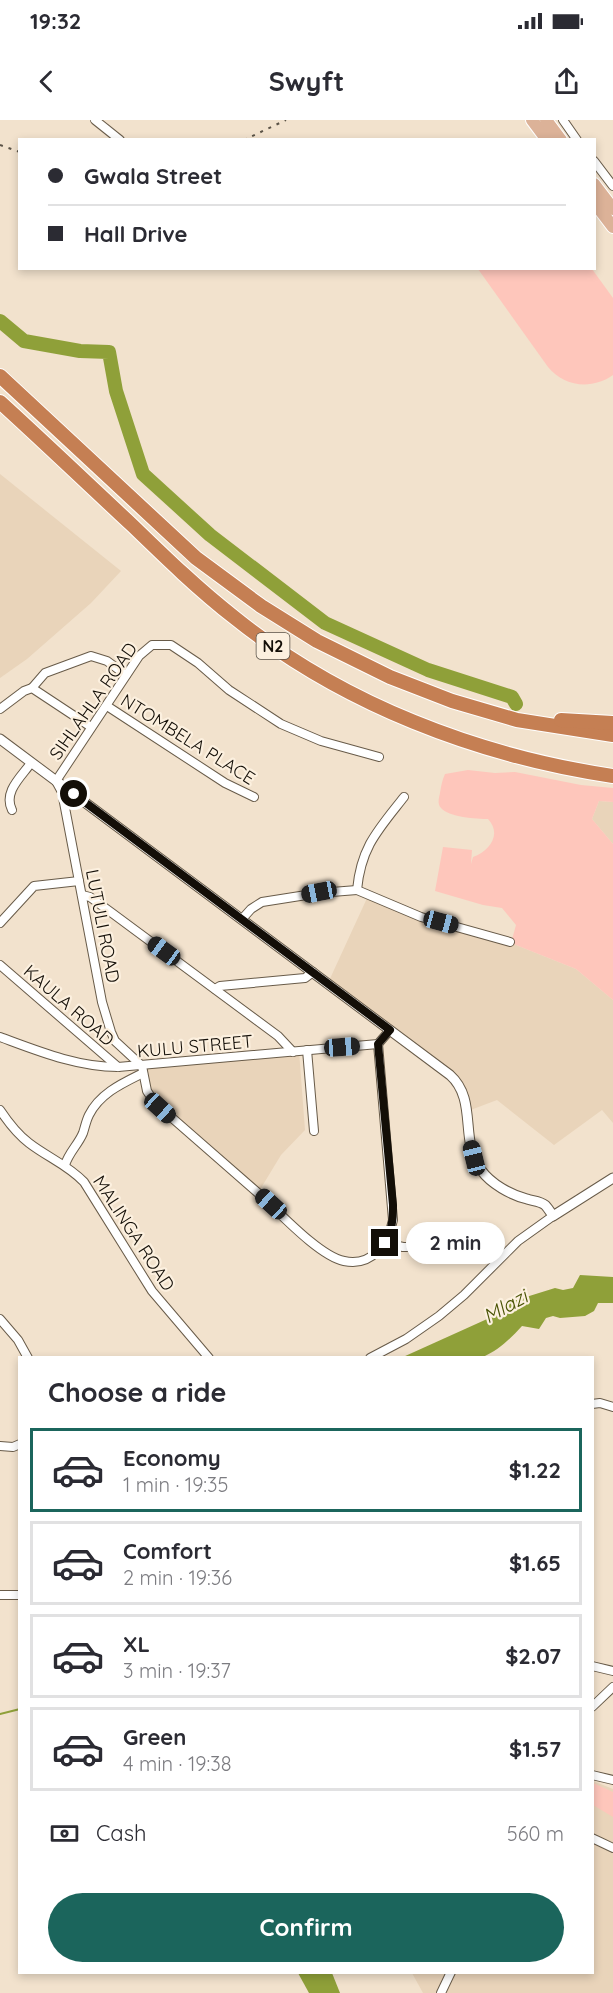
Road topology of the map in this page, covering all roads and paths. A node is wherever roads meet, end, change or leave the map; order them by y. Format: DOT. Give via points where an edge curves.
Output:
graph roads {
  1 [pos="95,120"];
  2 [pos="532,120"];
  3 [pos="546,120"];
  4 [pos="562,120"];
  5 [pos="118,138"];
  6 [pos="546,138"];
  7 [pos="560,138"];
  8 [pos="576,138"];
  9 [pos="596,164"];
  10 [pos="613,186"];
  11 [pos="596,187"];
  12 [pos="596,205"];
  13 [pos="613,209"];
  14 [pos="613,227"];
  15 [pos="0,376"];
  16 [pos="0,402"];
  17 [pos="126,675"];
  18 [pos="32,688"];
  19 [pos="107,706"];
  20 [pos="0,709"];
  21 [pos="517,720"];
  22 [pos="613,723"];
  23 [pos="92,727"];
  24 [pos="613,735"];
  25 [pos="0,739"];
  26 [pos="379,757"];
  27 [pos="32,763"];
  28 [pos="613,776"];
  29 [pos="56,781"];
  30 [pos="254,797"];
  31 [pos="404,797"];
  32 [pos="12,810"];
  33 [pos="79,881"];
  34 [pos="357,890"];
  35 [pos="82,896"];
  36 [pos="242,919"];
  37 [pos="0,923"];
  38 [pos="510,942"];
  39 [pos="0,965"];
  40 [pos="313,972"];
  41 [pos="215,989"];
  42 [pos="390,1030"];
  43 [pos="0,1036"];
  44 [pos="378,1044"];
  45 [pos="306,1050"];
  46 [pos="293,1052"];
  47 [pos="118,1067"];
  48 [pos="143,1070"];
  49 [pos="0,1110"];
  50 [pos="314,1131"];
  51 [pos="65,1166"];
  52 [pos="613,1178"];
  53 [pos="553,1216"];
  54 [pos="385,1243"];
  55 [pos="432,1247"];
  56 [pos="0,1319"];
  57 [pos="26,1356"];
  58 [pos="207,1356"];
  59 [pos="374,1356"];
  60 [pos="594,1404"];
  61 [pos="613,1407"];
  62 [pos="18,1445"];
  63 [pos="0,1446"];
  64 [pos="0,1595"];
  65 [pos="18,1595"];
  66 [pos="594,1666"];
  67 [pos="613,1671"];
  68 [pos="613,1687"];
  69 [pos="594,1705"];
  70 [pos="594,1775"];
  71 [pos="613,1780"];
  72 [pos="594,1839"];
  73 [pos="613,1848"];
  74 [pos="450,1974"];
  75 [pos="441,1993"];
  1 -- 5 [label="street"];
  2 -- 6 [label="main road"];
  3 -- 7 [label="main road"];
  4 -- 8 [label="street"];
  9 -- 10 [label="street"];
  11 -- 13 [label="main road"];
  12 -- 14 [label="main road"];
  15 -- 21 [label="highway, N2" via="196,558 261,606 317,641 390,677"];
  16 -- 28 [label="highway, N2" via="192,581 235,619 288,657 420,725 535,762"];
  17 -- 18 [label="street" via="91,656 45,673"];
  17 -- 19 [label="street, SIHLAHLA ROAD"];
  17 -- 26 [label="street, SIHLAHLA ROAD" via="152,645 171,645 280,724 321,741"];
  18 -- 20 [label="street"];
  18 -- 23 [label="street"];
  19 -- 23 [label="street, SIHLAHLA ROAD"];
  19 -- 30 [label="street, NTOMBELA PLACE" via="225,783"];
  21 -- 22 [label="highway"];
  21 -- 24 [label="highway, N2"];
  23 -- 29 [label="street, SIHLAHLA ROAD"];
  25 -- 27 [label="street"];
  27 -- 29 [label="street"];
  27 -- 32 [label="street" via="10,792"];
  29 -- 33 [label="street, LUTULI ROAD" via="62,792"];
  29 -- 36 [label="street"];
  31 -- 34 [label="street" via="363,855"];
  33 -- 35 [label="street, LUTULI ROAD"];
  33 -- 37 [label="street" via="34,886"];
  34 -- 36 [label="street" via="262,902"];
  34 -- 38 [label="street" via="421,917"];
  35 -- 41 [label="street" via="90,897"];
  35 -- 48 [label="street, LUTULI ROAD" via="111,1032"];
  36 -- 40 [label="street"];
  39 -- 47 [label="street, KAULA ROAD"];
  40 -- 41 [label="street" via="301,978"];
  40 -- 42 [label="street"];
  41 -- 46 [label="street" via="278,1036"];
  42 -- 44 [label="street"];
  42 -- 53 [label="street" via="458,1082 466,1105 474,1158 481,1171 510,1193 545,1205"];
  43 -- 47 [label="street, KULU STREET" via="78,1063"];
  44 -- 45 [label="street, KULU STREET"];
  44 -- 54 [label="street" via="393,1205 391,1231"];
  45 -- 46 [label="street, KULU STREET"];
  45 -- 50 [label="street"];
  46 -- 48 [label="street, KULU STREET"];
  47 -- 48 [label="street, KULU STREET"];
  48 -- 51 [label="street" via="114,1087 94,1107"];
  48 -- 54 [label="street" via="147,1091 155,1103 332,1256 342,1261 364,1260"];
  49 -- 51 [label="street, MALINGA ROAD" via="29,1144"];
  51 -- 58 [label="street, MALINGA ROAD" via="90,1190 158,1299"];
  52 -- 53 [label="street"];
  53 -- 59 [label="street" via="518,1241 439,1316"];
  54 -- 55 [label="street"];
  56 -- 57 [label="street"];
  60 -- 61 [label="street"];
  62 -- 63 [label="street"];
  64 -- 65 [label="street"];
  66 -- 67 [label="street"];
  68 -- 69 [label="street"];
  70 -- 71 [label="street"];
  72 -- 73 [label="street"];
  74 -- 75 [label="street"];
}
